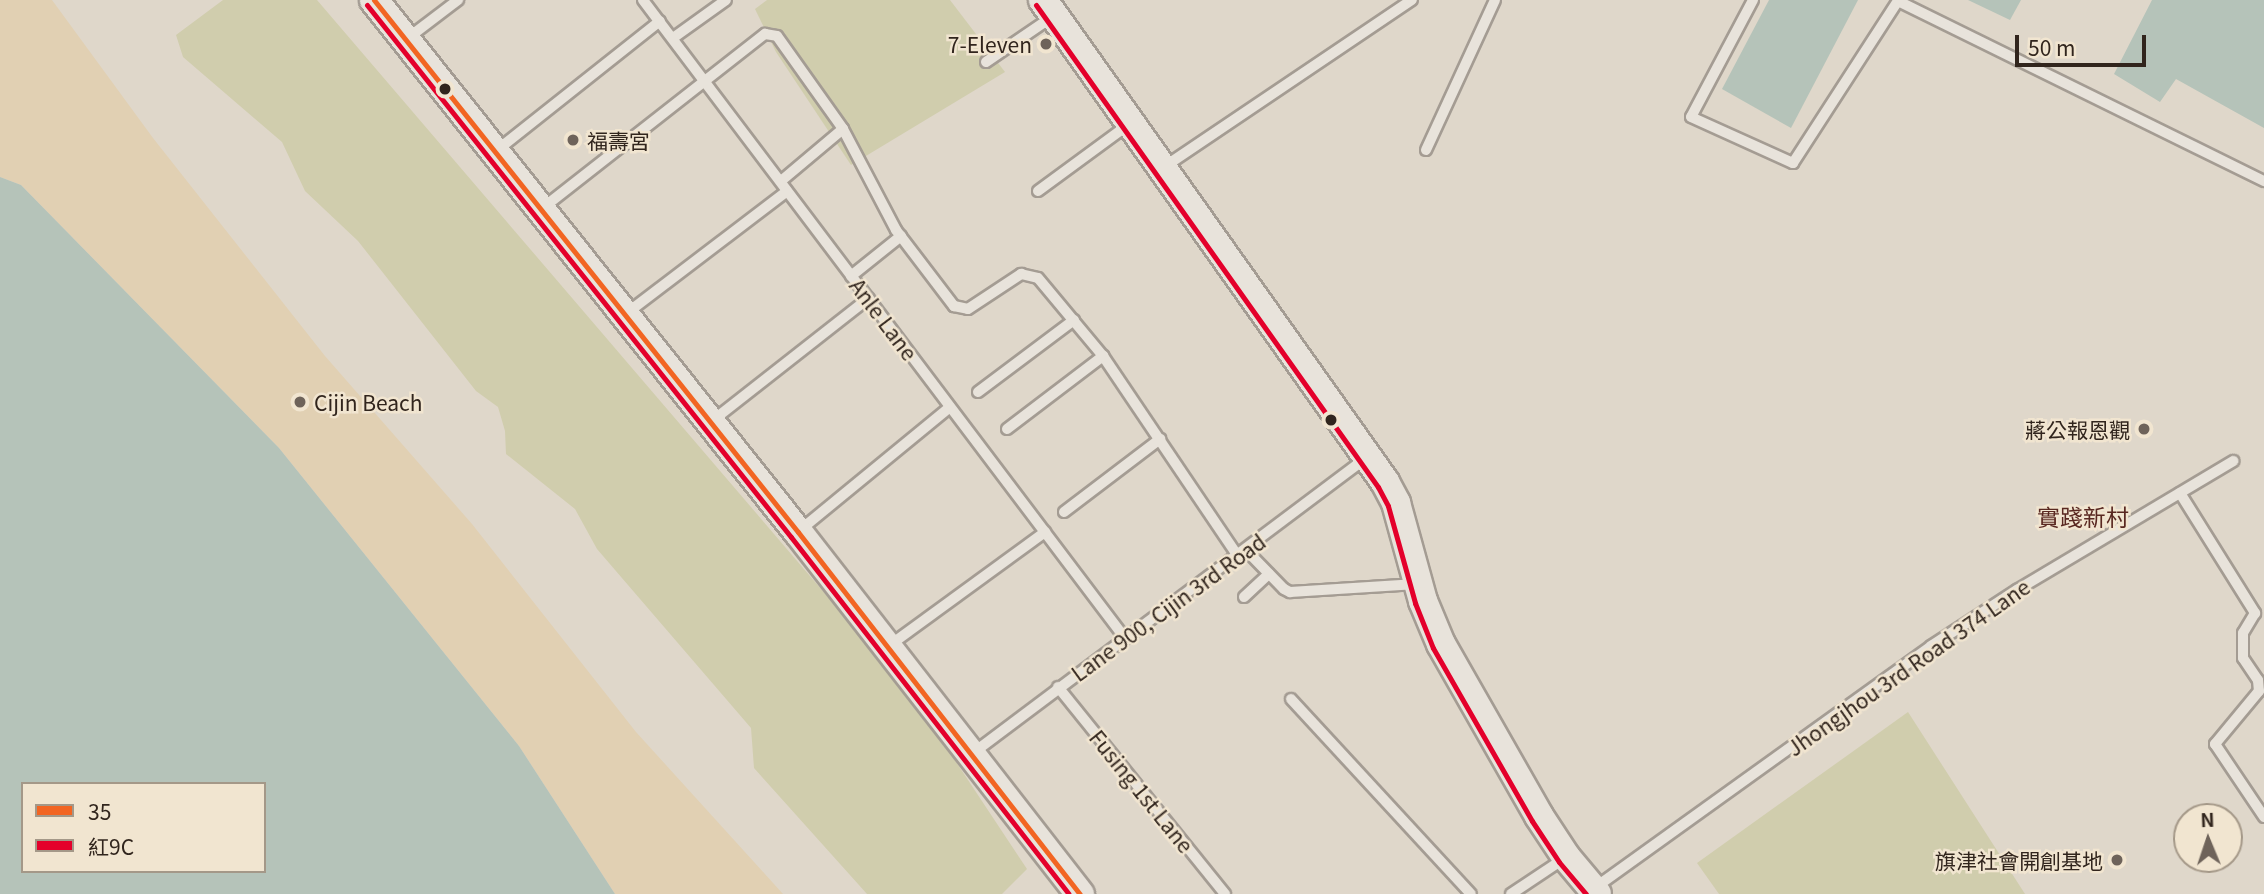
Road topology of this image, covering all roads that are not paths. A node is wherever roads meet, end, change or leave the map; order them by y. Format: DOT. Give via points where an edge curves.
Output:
graph roads {
  1 [pos="374,0"];
  2 [pos="458,0"];
  3 [pos="643,0"];
  4 [pos="726,0"];
  5 [pos="1412,0"];
  6 [pos="1495,0"];
  7 [pos="1753,0"];
  8 [pos="1049,8"];
  9 [pos="660,22"];
  10 [pos="673,38"];
  11 [pos="406,40"];
  12 [pos="986,62"];
  13 [pos="704,80"];
  14 [pos="1131,123"];
  15 [pos="842,129"];
  16 [pos="1426,150"];
  17 [pos="495,152"];
  18 [pos="1164,167"];
  19 [pos="781,181"];
  20 [pos="2264,181"];
  21 [pos="788,191"];
  22 [pos="1038,191"];
  23 [pos="541,209"];
  24 [pos="901,236"];
  25 [pos="851,276"];
  26 [pos="869,298"];
  27 [pos="625,315"];
  28 [pos="1074,320"];
  29 [pos="1103,356"];
  30 [pos="978,392"];
  31 [pos="950,407"];
  32 [pos="710,422"];
  33 [pos="1007,429"];
  34 [pos="1160,439"];
  35 [pos="1366,458"];
  36 [pos="2234,461"];
  37 [pos="2180,493"];
  38 [pos="1064,512"];
  39 [pos="798,532"];
  40 [pos="1045,532"];
  41 [pos="1242,553"];
  42 [pos="1269,574"];
  43 [pos="1418,584"];
  44 [pos="1244,597"];
  45 [pos="1124,637"];
  46 [pos="888,647"];
  47 [pos="1058,687"];
  48 [pos="1291,699"];
  49 [pos="969,755"];
  50 [pos="2264,817"];
  51 [pos="1566,857"];
  52 [pos="1595,892"];
  53 [pos="1080,894"];
  54 [pos="1225,894"];
  55 [pos="1471,894"];
  56 [pos="1511,894"];
  1 -- 11 [label="street"];
  2 -- 11 [label="lane"];
  3 -- 9 [label="lane, Anle Lane"];
  4 -- 10 [label="lane"];
  5 -- 18 [label="lane"];
  6 -- 16 [label="lane"];
  7 -- 20 [label="lane" via="1691,117 1793,163 1898,1"];
  8 -- 12 [label="lane"];
  8 -- 14 [label="street"];
  9 -- 10 [label="lane, Anle Lane"];
  9 -- 17 [label="lane"];
  10 -- 13 [label="lane, Anle Lane"];
  11 -- 17 [label="street"];
  13 -- 15 [label="lane" via="765,34 772,34"];
  13 -- 19 [label="lane, Anle Lane"];
  13 -- 23 [label="lane"];
  14 -- 18 [label="street"];
  14 -- 22 [label="lane"];
  15 -- 19 [label="lane"];
  15 -- 24 [label="lane"];
  17 -- 23 [label="street"];
  18 -- 35 [label="street"];
  19 -- 21 [label="lane, Anle Lane"];
  21 -- 25 [label="lane, Anle Lane"];
  21 -- 27 [label="lane"];
  23 -- 27 [label="street"];
  24 -- 25 [label="lane"];
  24 -- 28 [label="lane" via="954,306 962,310 1021,274 1029,274 1038,278"];
  25 -- 26 [label="lane, Anle Lane"];
  26 -- 31 [label="lane, Anle Lane"];
  26 -- 32 [label="lane"];
  27 -- 32 [label="street"];
  28 -- 29 [label="lane"];
  28 -- 30 [label="lane"];
  29 -- 33 [label="lane"];
  29 -- 34 [label="lane"];
  31 -- 39 [label="lane"];
  31 -- 40 [label="lane, Anle Lane"];
  32 -- 39 [label="street"];
  34 -- 38 [label="lane"];
  34 -- 41 [label="lane"];
  35 -- 41 [label="lane, Lane 900, Cijin 3rd Road"];
  35 -- 43 [label="street" via="1396,503"];
  36 -- 37 [label="lane, Jhongjhou 3rd Road 374 Lane"];
  37 -- 50 [label="lane" via="2255,613 2243,633 2242,658 2258,680 2259,691 2215,744"];
  37 -- 52 [label="lane, Jhongjhou 3rd Road 374 Lane" via="1931,646"];
  39 -- 46 [label="street"];
  40 -- 45 [label="lane, Anle Lane"];
  40 -- 46 [label="lane"];
  41 -- 42 [label="lane"];
  41 -- 45 [label="lane, Lane 900, Cijin 3rd Road"];
  42 -- 43 [label="lane" via="1284,589 1296,593"];
  42 -- 44 [label="lane"];
  43 -- 51 [label="street" via="1441,644"];
  45 -- 47 [label="lane, Lane 900, Cijin 3rd Road"];
  46 -- 49 [label="street"];
  47 -- 49 [label="lane, Lane 900, Cijin 3rd Road"];
  47 -- 54 [label="lane, Fusing 1st Lane"];
  48 -- 55 [label="lane"];
  49 -- 53 [label="street"];
  51 -- 52 [label="street"];
  51 -- 56 [label="lane"];
}
